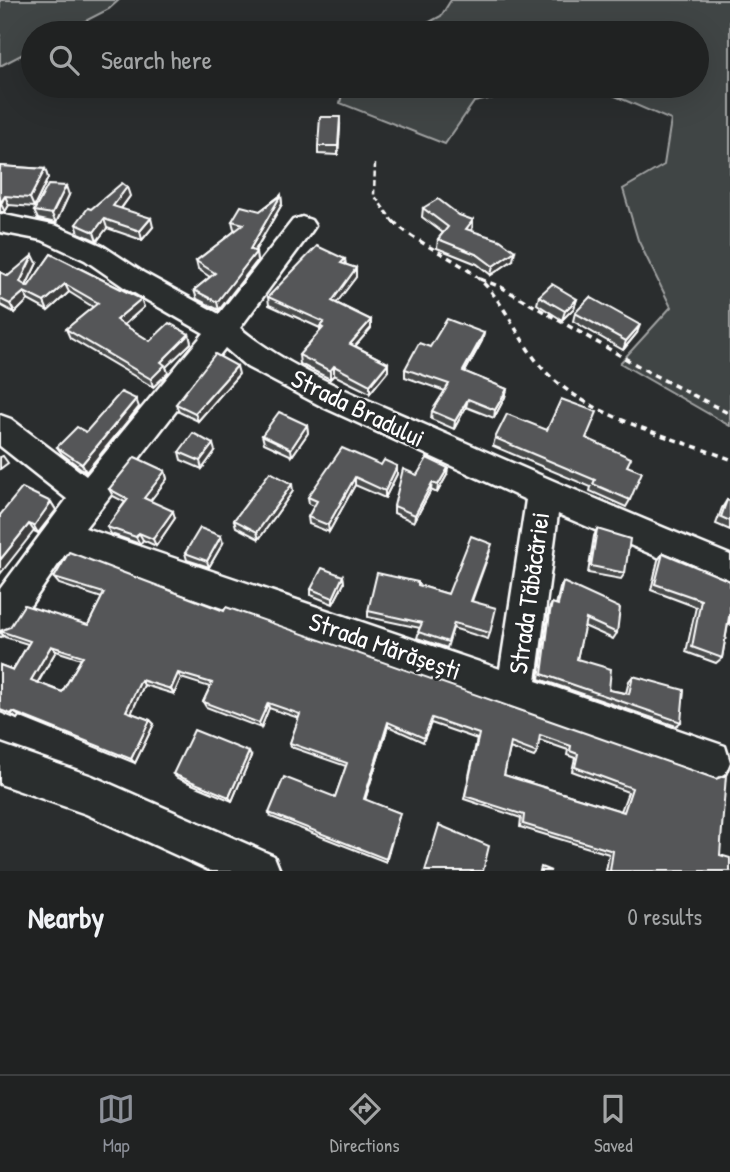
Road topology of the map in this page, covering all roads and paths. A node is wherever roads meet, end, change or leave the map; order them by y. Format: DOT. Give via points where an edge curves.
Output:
graph roads {
  1 [pos="375,164"];
  2 [pos="0,223"];
  3 [pos="302,226"];
  4 [pos="479,279"];
  5 [pos="223,330"];
  6 [pos="730,414"];
  7 [pos="0,428"];
  8 [pos="730,459"];
  9 [pos="544,493"];
  10 [pos="90,498"];
  11 [pos="59,535"];
  12 [pos="730,572"];
  13 [pos="0,619"];
  14 [pos="515,692"];
  15 [pos="711,760"];
  16 [pos="0,764"];
  17 [pos="259,871"];
  1 -- 4 [label="path" via="372,184 380,207 412,235"];
  2 -- 5 [label="street, Strada Bradului" via="48,232 94,253"];
  3 -- 5 [label="street"];
  4 -- 6 [label="path"];
  4 -- 8 [label="path" via="550,378 569,392"];
  5 -- 9 [label="street, Strada Bradului" via="257,359"];
  5 -- 10 [label="street"];
  7 -- 10 [label="street"];
  9 -- 12 [label="street, Strada Bradului"];
  9 -- 14 [label="street, Strada Tăbăcăriei"];
  10 -- 11 [label="street"];
  11 -- 13 [label="street"];
  11 -- 14 [label="street, Strada Mărășești"];
  14 -- 15 [label="street, Strada Mărășești"];
  16 -- 17 [label="street" via="92,796"];
}
